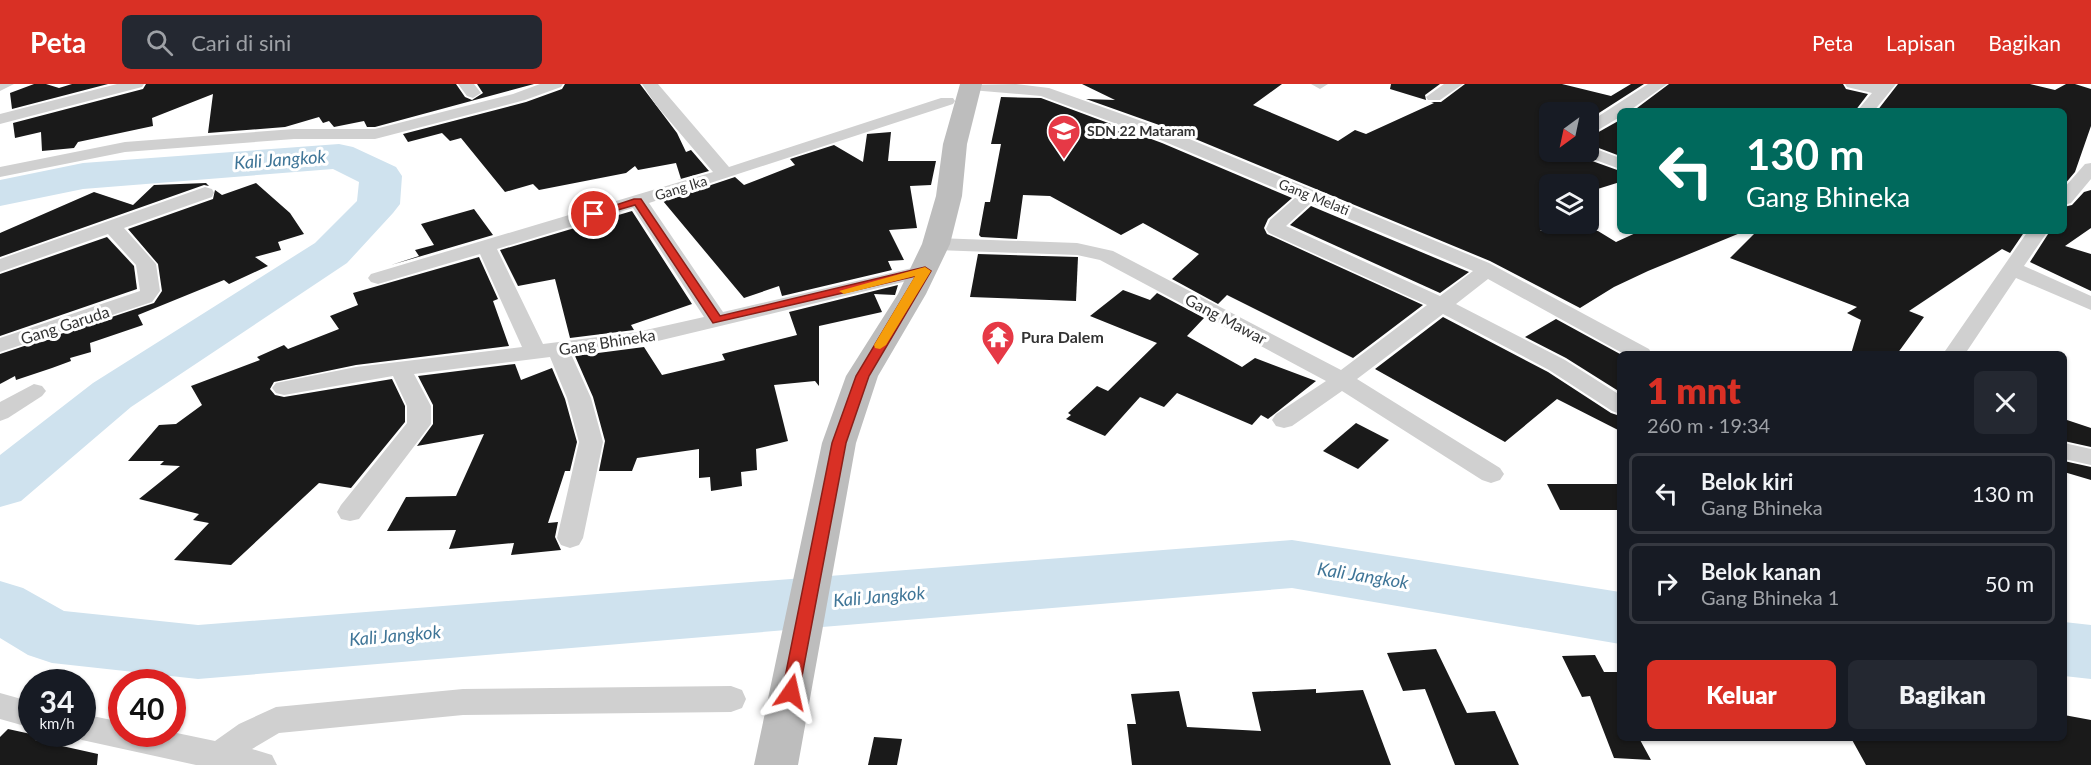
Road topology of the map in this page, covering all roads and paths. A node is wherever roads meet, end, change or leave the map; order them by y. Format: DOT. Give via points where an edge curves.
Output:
graph roads {
  1 [pos="6,84"];
  2 [pos="136,84"];
  3 [pos="555,84"];
  4 [pos="650,84"];
  5 [pos="938,84"];
  6 [pos="971,84"];
  7 [pos="1455,84"];
  8 [pos="1659,84"];
  9 [pos="1853,84"];
  10 [pos="0,86"];
  11 [pos="1049,87"];
  12 [pos="1884,87"];
  13 [pos="1434,98"];
  14 [pos="1623,108"];
  15 [pos="1867,108"];
  16 [pos="954,111"];
  17 [pos="1617,112"];
  18 [pos="0,119"];
  19 [pos="1599,124"];
  20 [pos="1599,155"];
  21 [pos="1617,163"];
  22 [pos="2091,168"];
  23 [pos="0,172"];
  24 [pos="725,174"];
  25 [pos="206,193"];
  26 [pos="1309,195"];
  27 [pos="2067,196"];
  28 [pos="638,201"];
  29 [pos="113,228"];
  30 [pos="2036,234"];
  31 [pos="936,244"];
  32 [pos="486,248"];
  33 [pos="0,266"];
  34 [pos="2012,268"];
  35 [pos="1487,270"];
  36 [pos="925,271"];
  37 [pos="378,278"];
  38 [pos="1441,304"];
  39 [pos="2091,304"];
  40 [pos="717,320"];
  41 [pos="0,345"];
  42 [pos="547,351"];
  43 [pos="1636,351"];
  44 [pos="1956,351"];
  45 [pos="400,368"];
  46 [pos="1342,380"];
  47 [pos="284,388"];
  48 [pos="34,391"];
  49 [pos="1617,404"];
  50 [pos="0,413"];
  51 [pos="1284,420"];
  52 [pos="2067,452"];
  53 [pos="2091,457"];
  54 [pos="1491,474"];
  55 [pos="350,512"];
  56 [pos="570,538"];
  57 [pos="731,699"];
  58 [pos="0,706"];
  59 [pos="18,711"];
  60 [pos="96,730"];
  61 [pos="218,761"];
  62 [pos="777,762"];
  63 [pos="261,765"];
  1 -- 10 [label="street"];
  2 -- 18 [label="street"];
  3 -- 23 [label="street" via="375,134 294,134 125,147"];
  4 -- 24 [label="street"];
  5 -- 16 [label="street"];
  6 -- 11 [label="street, Gang Melati"];
  6 -- 16 [label="street"];
  7 -- 13 [label="street"];
  8 -- 14 [label="street"];
  9 -- 12 [label="street"];
  11 -- 26 [label="street, Gang Melati"];
  12 -- 15 [label="street"];
  16 -- 24 [label="street, Gang Ika"];
  16 -- 31 [label="street" via="949,196"];
  17 -- 19 [label="street"];
  20 -- 21 [label="street"];
  22 -- 27 [label="street"];
  24 -- 28 [label="street, Gang Ika"];
  25 -- 29 [label="street"];
  26 -- 35 [label="street, Gang Melati"];
  26 -- 38 [label="street" via="1276,229"];
  28 -- 32 [label="street, Gang Ika"];
  28 -- 40 [label="street"];
  29 -- 33 [label="street"];
  29 -- 41 [label="street, Gang Garuda" via="146,264 150,291 145,298"];
  30 -- 34 [label="street"];
  31 -- 36 [label="street"];
  31 -- 46 [label="street, Gang Mawar" via="1094,250"];
  32 -- 37 [label="street, Gang Ika"];
  32 -- 42 [label="street"];
  34 -- 39 [label="street"];
  34 -- 44 [label="street"];
  35 -- 38 [label="street"];
  35 -- 43 [label="street, Gang Melati"];
  36 -- 40 [label="street, Gang Bhineka"];
  36 -- 62 [label="street" via="862,376 839,443"];
  38 -- 46 [label="street"];
  38 -- 49 [label="street" via="1557,365"];
  40 -- 42 [label="street, Gang Bhineka" via="637,339"];
  42 -- 45 [label="street, Gang Bhineka"];
  42 -- 56 [label="street" via="579,398 591,442"];
  45 -- 47 [label="street, Gang Bhineka"];
  45 -- 55 [label="street" via="419,406 419,424"];
  46 -- 51 [label="street"];
  46 -- 54 [label="street, Gang Mawar"];
  48 -- 50 [label="street"];
  52 -- 53 [label="street"];
  57 -- 61 [label="street" via="463,702 276,720 254,730"];
  58 -- 59 [label="street"];
  60 -- 61 [label="street"];
  61 -- 63 [label="street"];
}
